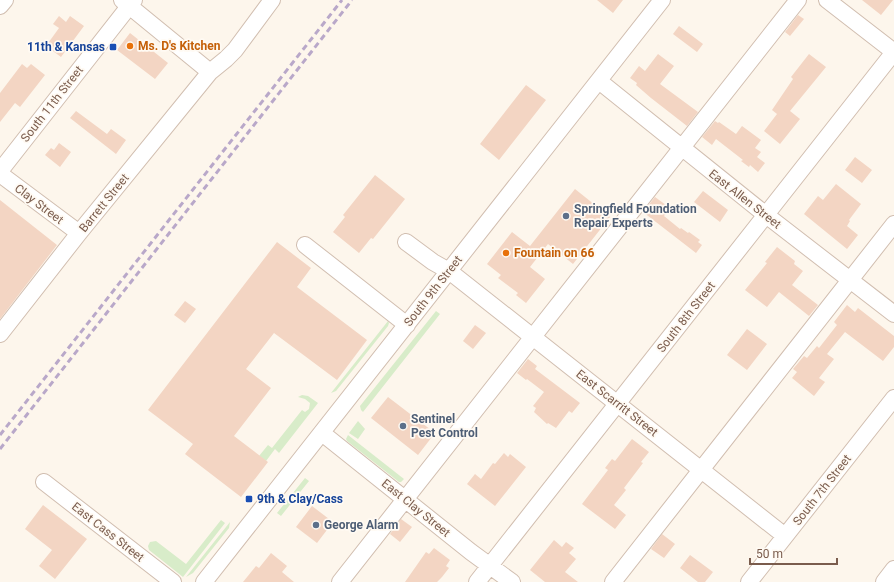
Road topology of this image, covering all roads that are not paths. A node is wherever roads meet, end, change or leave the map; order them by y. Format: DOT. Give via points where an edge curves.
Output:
graph roads {
  1 [pos="4,0"];
  2 [pos="272,0"];
  3 [pos="662,0"];
  4 [pos="798,0"];
  5 [pos="827,0"];
  6 [pos="128,2"];
  7 [pos="0,6"];
  8 [pos="894,52"];
  9 [pos="210,72"];
  10 [pos="599,81"];
  11 [pos="682,148"];
  12 [pos="0,171"];
  13 [pos="0,174"];
  14 [pos="766,215"];
  15 [pos="894,224"];
  16 [pos="79,233"];
  17 [pos="406,242"];
  18 [pos="305,245"];
  19 [pos="449,272"];
  20 [pos="850,279"];
  21 [pos="894,314"];
  22 [pos="407,325"];
  23 [pos="0,334"];
  24 [pos="533,338"];
  25 [pos="894,398"];
  26 [pos="618,404"];
  27 [pos="322,433"];
  28 [pos="701,469"];
  29 [pos="44,482"];
  30 [pos="405,499"];
  31 [pos="785,536"];
  32 [pos="490,566"];
  33 [pos="894,569"];
  34 [pos="173,582"];
  35 [pos="204,582"];
  36 [pos="340,582"];
  37 [pos="477,582"];
  38 [pos="512,582"];
  39 [pos="613,582"];
  40 [pos="749,582"];
  41 [pos="884,582"];
  1 -- 7 [label="street"];
  2 -- 9 [label="street, Barrett Street" via="235,50"];
  3 -- 10 [label="street, South 9th Street"];
  4 -- 11 [label="street"];
  5 -- 8 [label="street"];
  6 -- 9 [label="street"];
  6 -- 12 [label="street, South 11th Street"];
  8 -- 14 [label="street, South 8th Street"];
  9 -- 16 [label="street, Barrett Street"];
  10 -- 11 [label="street, East Allen Street"];
  10 -- 19 [label="street, South 9th Street"];
  11 -- 14 [label="street, East Allen Street"];
  11 -- 24 [label="street"];
  13 -- 16 [label="street, Clay Street"];
  14 -- 20 [label="street, East Allen Street"];
  14 -- 26 [label="street, South 8th Street"];
  15 -- 20 [label="street"];
  16 -- 23 [label="street, Barrett Street"];
  17 -- 19 [label="street, East Scarritt Street"];
  18 -- 22 [label="street"];
  19 -- 22 [label="street, South 9th Street"];
  19 -- 24 [label="street, East Scarritt Street"];
  20 -- 21 [label="street, East Allen Street"];
  20 -- 28 [label="street"];
  22 -- 27 [label="street, South 9th Street"];
  24 -- 26 [label="street, East Scarritt Street"];
  24 -- 30 [label="street"];
  25 -- 31 [label="street, South 7th Street"];
  26 -- 28 [label="street, East Scarritt Street"];
  26 -- 32 [label="street, South 8th Street"];
  27 -- 30 [label="street, East Clay Street"];
  27 -- 35 [label="street, South 9th Street"];
  28 -- 31 [label="street, East Scarritt Street"];
  28 -- 39 [label="street"];
  29 -- 34 [label="street, East Cass Street"];
  30 -- 32 [label="street, East Clay Street"];
  30 -- 36 [label="street"];
  31 -- 40 [label="street, South 7th Street"];
  32 -- 37 [label="street, South 8th Street"];
  32 -- 38 [label="street, East Clay Street"];
  33 -- 41 [label="street"];
}
